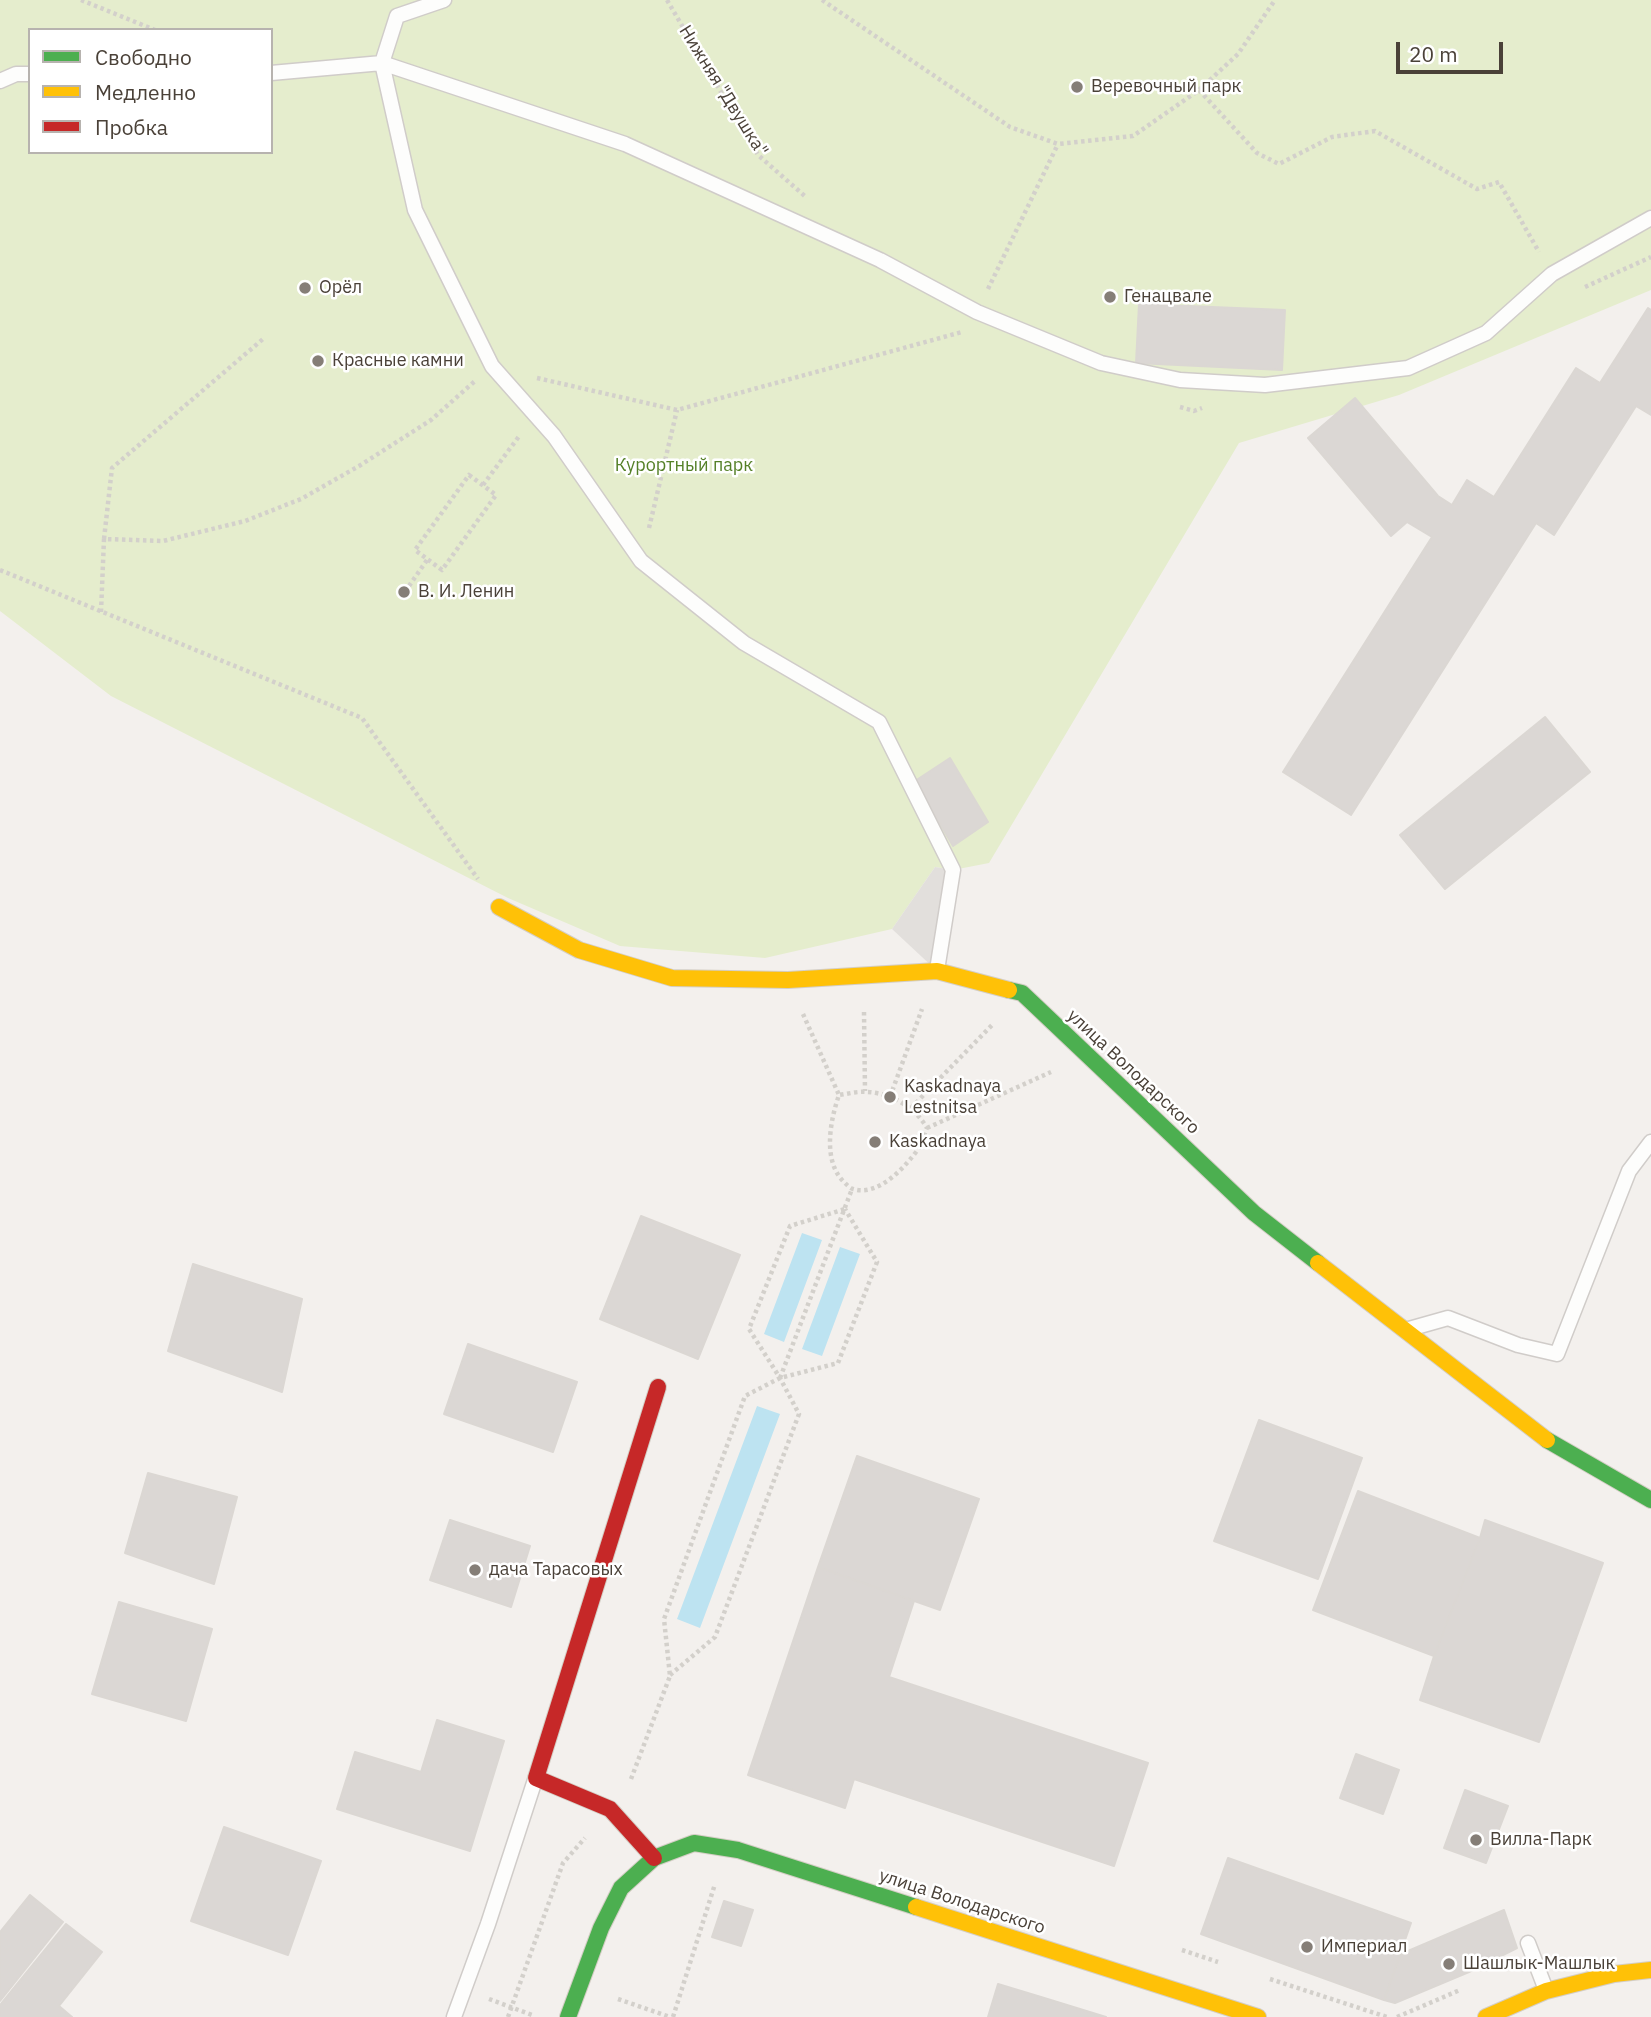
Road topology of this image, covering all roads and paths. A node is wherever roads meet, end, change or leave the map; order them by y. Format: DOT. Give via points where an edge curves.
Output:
graph roads {
  1 [pos="81,0"];
  2 [pos="444,0"];
  3 [pos="667,0"];
  4 [pos="822,0"];
  5 [pos="1275,0"];
  6 [pos="150,28"];
  7 [pos="382,63"];
  8 [pos="273,73"];
  9 [pos="28,74"];
  10 [pos="0,81"];
  11 [pos="1199,90"];
  12 [pos="1058,144"];
  13 [pos="809,199"];
  14 [pos="1651,218"];
  15 [pos="1552,274"];
  16 [pos="976,312"];
  17 [pos="263,339"];
  18 [pos="492,366"];
  19 [pos="677,410"];
  20 [pos="535,415"];
  21 [pos="483,485"];
  22 [pos="104,539"];
  23 [pos="427,560"];
  24 [pos="641,561"];
  25 [pos="0,570"];
  26 [pos="409,586"];
  27 [pos="101,612"];
  28 [pos="499,907"];
  29 [pos="937,971"];
  30 [pos="920,1018"];
  31 [pos="864,1020"];
  32 [pos="806,1023"];
  33 [pos="988,1029"];
  34 [pos="1036,1079"];
  35 [pos="865,1091"];
  36 [pos="839,1095"];
  37 [pos="890,1097"];
  38 [pos="911,1108"];
  39 [pos="927,1128"];
  40 [pos="1651,1142"];
  41 [pos="852,1189"];
  42 [pos="845,1209"];
  43 [pos="1404,1331"];
  44 [pos="780,1378"];
  45 [pos="658,1387"];
  46 [pos="1651,1500"];
  47 [pos="670,1676"];
  48 [pos="536,1778"];
  49 [pos="628,1787"];
  50 [pos="654,1858"];
  51 [pos="563,1863"];
  52 [pos="718,1873"];
  53 [pos="1528,1943"];
  54 [pos="1182,1950"];
  55 [pos="1221,1962"];
  56 [pos="1651,1969"];
  57 [pos="1259,1975"];
  58 [pos="1546,1991"];
  59 [pos="618,1999"];
  60 [pos="511,2008"];
  61 [pos="454,2017"];
  62 [pos="508,2017"];
  63 [pos="538,2017"];
  64 [pos="568,2017"];
  65 [pos="671,2017"];
  66 [pos="1258,2017"];
  67 [pos="1387,2017"];
  68 [pos="1486,2017"];
  1 -- 6 [label="path"];
  2 -- 7 [label="lane" via="397,16"];
  3 -- 13 [label="path, Нижняя \"Двушка\"" via="758,155"];
  4 -- 12 [label="path" via="1010,127"];
  5 -- 11 [label="path" via="1238,54"];
  7 -- 8 [label="lane"];
  7 -- 16 [label="lane" via="625,144 880,260"];
  7 -- 18 [label="lane" via="415,210"];
  9 -- 10 [label="lane"];
  11 -- 12 [label="path" via="1133,136"];
  11 -- 15 [label="path" via="1257,153 1279,164 1332,137 1375,131 1477,189 1499,182"];
  12 -- 16 [label="path"];
  14 -- 15 [label="lane"];
  15 -- 16 [label="lane" via="1486,333 1408,368 1265,384 1180,380 1101,363"];
  16 -- 19 [label="path" via="961,333"];
  17 -- 22 [label="path" via="112,468"];
  18 -- 19 [label="path"];
  18 -- 20 [label="lane"];
  18 -- 22 [label="path" via="431,420 301,499 245,521 163,541"];
  19 -- 24 [label="path"];
  20 -- 21 [label="path"];
  20 -- 24 [label="lane"];
  21 -- 23 [label="path" via="469,475 415,550"];
  21 -- 23 [label="path" via="496,495 442,570"];
  22 -- 27 [label="path"];
  23 -- 26 [label="path"];
  24 -- 29 [label="lane" via="744,643 879,722 953,870"];
  25 -- 27 [label="path"];
  27 -- 28 [label="path" via="362,718"];
  28 -- 29 [label="street, улица Володарского" via="579,950 672,978 788,980"];
  29 -- 43 [label="street, улица Володарского" via="1022,993 1254,1213"];
  30 -- 37 [label="path"];
  31 -- 35 [label="path"];
  32 -- 36 [label="path"];
  33 -- 38 [label="path"];
  34 -- 39 [label="path"];
  35 -- 36 [label="path"];
  35 -- 37 [label="path"];
  36 -- 41 [label="path" via="832,1112 830,1146 840,1179"];
  37 -- 38 [label="path"];
  38 -- 39 [label="path"];
  39 -- 41 [label="path" via="920,1146 898,1173 869,1190"];
  40 -- 43 [label="lane" via="1629,1171 1557,1354 1518,1345 1448,1318"];
  41 -- 42 [label="path"];
  42 -- 44 [label="path"];
  42 -- 44 [label="path" via="790,1226 749,1329"];
  42 -- 44 [label="path" via="877,1262 838,1363"];
  43 -- 46 [label="street, улица Володарского" via="1541,1437"];
  44 -- 47 [label="path" via="745,1396 664,1619"];
  44 -- 47 [label="path" via="799,1414 715,1637"];
  45 -- 48 [label="street"];
  47 -- 49 [label="path"];
  48 -- 50 [label="street" via="610,1809"];
  48 -- 61 [label="lane"];
  50 -- 64 [label="street" via="621,1888"];
  50 -- 66 [label="street, улица Володарского" via="694,1843 738,1850"];
  51 -- 60 [label="path"];
  52 -- 65 [label="path"];
  53 -- 58 [label="lane"];
  54 -- 55 [label="path"];
  56 -- 58 [label="street"];
  57 -- 67 [label="path"];
  58 -- 68 [label="street"];
  59 -- 65 [label="path"];
  60 -- 62 [label="path"];
  60 -- 63 [label="path"];
}
